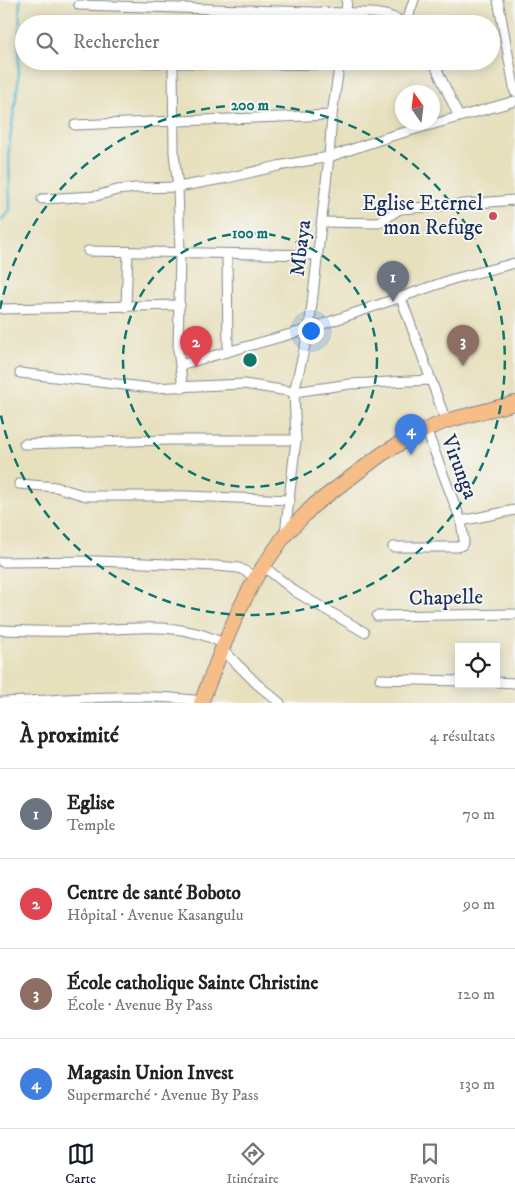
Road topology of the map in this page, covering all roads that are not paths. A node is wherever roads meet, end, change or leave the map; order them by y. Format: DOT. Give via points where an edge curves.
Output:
graph roads {
  1 [pos="347,0"];
  2 [pos="414,0"];
  3 [pos="498,0"];
  4 [pos="79,5"];
  5 [pos="346,13"];
  6 [pos="388,15"];
  7 [pos="409,15"];
  8 [pos="173,70"];
  9 [pos="339,70"];
  10 [pos="436,70"];
  11 [pos="515,92"];
  12 [pos="515,102"];
  13 [pos="332,115"];
  14 [pos="459,117"];
  15 [pos="173,122"];
  16 [pos="75,125"];
  17 [pos="329,157"];
  18 [pos="178,187"];
  19 [pos="42,199"];
  20 [pos="515,200"];
  21 [pos="322,222"];
  22 [pos="88,251"];
  23 [pos="128,251"];
  24 [pos="180,253"];
  25 [pos="227,254"];
  26 [pos="317,256"];
  27 [pos="515,263"];
  28 [pos="401,298"];
  29 [pos="180,306"];
  30 [pos="126,307"];
  31 [pos="2,309"];
  32 [pos="309,329"];
  33 [pos="228,352"];
  34 [pos="180,365"];
  35 [pos="20,373"];
  36 [pos="430,380"];
  37 [pos="182,388"];
  38 [pos="294,392"];
  39 [pos="515,403"];
  40 [pos="446,421"];
  41 [pos="426,429"];
  42 [pos="296,440"];
  43 [pos="24,444"];
  44 [pos="19,484"];
  45 [pos="290,500"];
  46 [pos="515,510"];
  47 [pos="461,521"];
  48 [pos="285,535"];
  49 [pos="393,546"];
  50 [pos="2,562"];
  51 [pos="259,572"];
  52 [pos="515,614"];
  53 [pos="377,616"];
  54 [pos="0,630"];
  55 [pos="364,632"];
  56 [pos="223,646"];
  57 [pos="380,679"];
  58 [pos="455,681"];
  59 [pos="500,682"];
  60 [pos="515,683"];
  61 [pos="0,702"];
  62 [pos="202,702"];
  63 [pos="280,703"];
  1 -- 5 [label="street"];
  2 -- 7 [label="street"];
  3 -- 11 [label="street"];
  4 -- 5 [label="street"];
  5 -- 6 [label="street"];
  8 -- 15 [label="street"];
  9 -- 13 [label="street, Mbaya"];
  10 -- 14 [label="street"];
  12 -- 14 [label="street"];
  13 -- 15 [label="street"];
  13 -- 17 [label="street, Mbaya"];
  14 -- 17 [label="street"];
  15 -- 16 [label="street"];
  15 -- 18 [label="street"];
  17 -- 18 [label="street"];
  17 -- 21 [label="street, Mbaya"];
  18 -- 19 [label="street" via="136,188 96,196"];
  18 -- 24 [label="street"];
  20 -- 21 [label="street" via="401,209 378,223"];
  21 -- 26 [label="street, Mbaya"];
  22 -- 23 [label="street"];
  23 -- 24 [label="street"];
  23 -- 30 [label="street"];
  24 -- 25 [label="street"];
  24 -- 29 [label="street"];
  25 -- 26 [label="street"];
  25 -- 33 [label="street"];
  26 -- 32 [label="street, Mbaya"];
  27 -- 28 [label="street" via="453,279"];
  28 -- 32 [label="street"];
  28 -- 36 [label="street"];
  29 -- 30 [label="street"];
  29 -- 34 [label="street"];
  30 -- 31 [label="street"];
  32 -- 33 [label="street"];
  32 -- 38 [label="street, Mbaya"];
  33 -- 34 [label="street"];
  34 -- 37 [label="street"];
  35 -- 37 [label="street" via="151,388"];
  36 -- 38 [label="street" via="350,384"];
  36 -- 40 [label="street"];
  37 -- 38 [label="street" via="244,384"];
  38 -- 42 [label="street, Mbaya"];
  39 -- 40 [label="highway"];
  40 -- 41 [label="highway"];
  41 -- 47 [label="street, Virunga"];
  41 -- 48 [label="highway" via="382,454 314,505"];
  42 -- 43 [label="street"];
  42 -- 45 [label="street, Mbaya"];
  44 -- 45 [label="street" via="56,487 86,496"];
  45 -- 48 [label="street, Mbaya"];
  46 -- 47 [label="street, Virunga"];
  47 -- 49 [label="street" via="464,541 458,547"];
  48 -- 51 [label="highway"];
  50 -- 51 [label="street" via="96,561 217,566"];
  51 -- 55 [label="street"];
  51 -- 56 [label="highway"];
  52 -- 53 [label="street, Chapelle"];
  54 -- 56 [label="street" via="165,628 214,638"];
  56 -- 62 [label="highway"];
  56 -- 63 [label="street" via="257,684"];
  57 -- 58 [label="street"];
  59 -- 60 [label="street"];
  61 -- 62 [label="street" via="142,696"];
}
